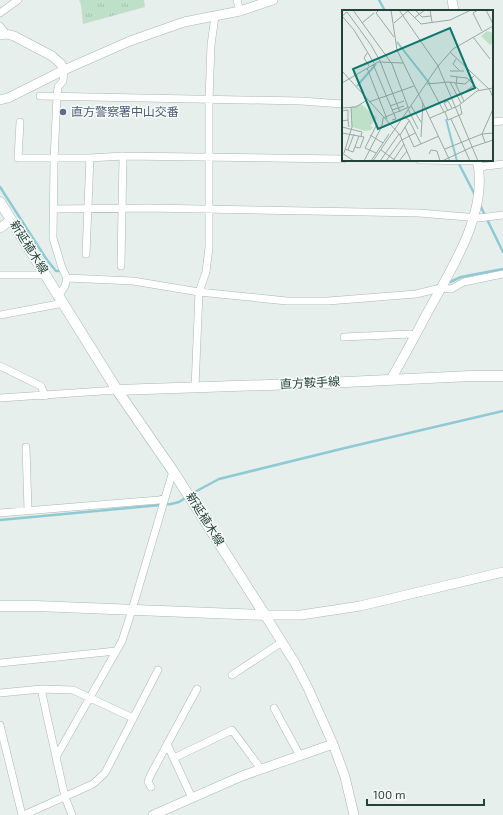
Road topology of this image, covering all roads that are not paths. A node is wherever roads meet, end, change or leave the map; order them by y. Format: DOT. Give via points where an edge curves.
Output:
graph roads {
  1 [pos="18,0"];
  2 [pos="237,0"];
  3 [pos="273,0"];
  4 [pos="452,0"];
  5 [pos="454,10"];
  6 [pos="240,11"];
  7 [pos="0,13"];
  8 [pos="215,16"];
  9 [pos="2,32"];
  10 [pos="64,70"];
  11 [pos="40,96"];
  12 [pos="57,96"];
  13 [pos="0,100"];
  14 [pos="209,100"];
  15 [pos="342,104"];
  16 [pos="503,121"];
  17 [pos="20,122"];
  18 [pos="493,122"];
  19 [pos="124,156"];
  20 [pos="210,156"];
  21 [pos="54,158"];
  22 [pos="90,158"];
  23 [pos="342,159"];
  24 [pos="439,161"];
  25 [pos="478,163"];
  26 [pos="503,164"];
  27 [pos="0,202"];
  28 [pos="123,208"];
  29 [pos="53,209"];
  30 [pos="88,209"];
  31 [pos="209,210"];
  32 [pos="503,215"];
  33 [pos="474,218"];
  34 [pos="11,220"];
  35 [pos="0,228"];
  36 [pos="86,254"];
  37 [pos="121,266"];
  38 [pos="46,274"];
  39 [pos="503,274"];
  40 [pos="0,275"];
  41 [pos="67,278"];
  42 [pos="441,288"];
  43 [pos="199,292"];
  44 [pos="62,299"];
  45 [pos="0,315"];
  46 [pos="415,336"];
  47 [pos="344,337"];
  48 [pos="0,366"];
  49 [pos="503,376"];
  50 [pos="392,379"];
  51 [pos="195,388"];
  52 [pos="117,390"];
  53 [pos="45,396"];
  54 [pos="0,398"];
  55 [pos="26,447"];
  56 [pos="174,471"];
  57 [pos="165,498"];
  58 [pos="28,510"];
  59 [pos="0,513"];
  60 [pos="503,572"];
  61 [pos="0,606"];
  62 [pos="132,610"];
  63 [pos="265,615"];
  64 [pos="282,642"];
  65 [pos="116,651"];
  66 [pos="0,663"];
  67 [pos="158,670"];
  68 [pos="232,675"];
  69 [pos="40,689"];
  70 [pos="197,689"];
  71 [pos="0,693"];
  72 [pos="89,698"];
  73 [pos="274,708"];
  74 [pos="133,718"];
  75 [pos="0,725"];
  76 [pos="167,744"];
  77 [pos="333,744"];
  78 [pos="300,756"];
  79 [pos="56,757"];
  80 [pos="174,758"];
  81 [pos="261,769"];
  82 [pos="151,787"];
  83 [pos="65,798"];
  84 [pos="192,798"];
  85 [pos="23,815"];
  86 [pos="72,815"];
  87 [pos="153,815"];
  88 [pos="354,815"];
  1 -- 7 [label="street"];
  2 -- 6 [label="street"];
  3 -- 6 [label="street"];
  4 -- 5 [label="street"];
  6 -- 8 [label="street"];
  8 -- 10 [label="street" via="184,22 130,41"];
  8 -- 14 [label="street"];
  9 -- 10 [label="street" via="52,56"];
  10 -- 12 [label="street"];
  10 -- 13 [label="street"];
  11 -- 12 [label="street"];
  12 -- 14 [label="street"];
  12 -- 21 [label="street"];
  14 -- 15 [label="street"];
  14 -- 20 [label="street"];
  16 -- 18 [label="street"];
  17 -- 21 [label="street" via="18,158"];
  19 -- 20 [label="street"];
  19 -- 22 [label="street"];
  19 -- 28 [label="street"];
  20 -- 23 [label="street"];
  20 -- 31 [label="street"];
  21 -- 22 [label="street"];
  21 -- 29 [label="street"];
  22 -- 30 [label="street"];
  24 -- 25 [label="street"];
  25 -- 26 [label="street"];
  25 -- 33 [label="street" via="478,202"];
  27 -- 34 [label="main road, 新延植木線"];
  28 -- 30 [label="street"];
  28 -- 31 [label="street"];
  28 -- 37 [label="street"];
  29 -- 30 [label="street"];
  29 -- 41 [label="street" via="53,238"];
  30 -- 36 [label="street"];
  31 -- 33 [label="street" via="419,213"];
  31 -- 43 [label="street" via="206,272"];
  32 -- 33 [label="street"];
  33 -- 42 [label="street" via="464,245"];
  34 -- 35 [label="street"];
  34 -- 38 [label="main road, 新延植木線"];
  38 -- 40 [label="street"];
  38 -- 44 [label="main road, 新延植木線"];
  39 -- 42 [label="street" via="464,282 451,289"];
  41 -- 43 [label="street" via="133,281"];
  41 -- 44 [label="street"];
  42 -- 43 [label="street" via="416,294 328,301"];
  42 -- 46 [label="street"];
  43 -- 51 [label="street"];
  44 -- 45 [label="street"];
  44 -- 52 [label="main road, 新延植木線"];
  46 -- 47 [label="street" via="410,334"];
  46 -- 50 [label="street"];
  48 -- 53 [label="street" via="41,386"];
  49 -- 50 [label="main road, 直方鞍手線"];
  50 -- 51 [label="main road, 直方鞍手線"];
  51 -- 52 [label="main road, 直方鞍手線"];
  52 -- 53 [label="street"];
  52 -- 56 [label="main road, 新延植木線"];
  53 -- 54 [label="street"];
  55 -- 58 [label="street"];
  56 -- 57 [label="street"];
  56 -- 63 [label="main road, 新延植木線"];
  57 -- 58 [label="street"];
  57 -- 62 [label="street"];
  58 -- 59 [label="street"];
  60 -- 63 [label="street" via="360,606 301,615"];
  61 -- 62 [label="main road"];
  62 -- 63 [label="main road"];
  62 -- 65 [label="street"];
  63 -- 64 [label="street"];
  64 -- 68 [label="street"];
  64 -- 77 [label="street" via="308,688"];
  65 -- 66 [label="street"];
  65 -- 72 [label="street"];
  67 -- 74 [label="street"];
  69 -- 71 [label="street"];
  69 -- 72 [label="street" via="72,690"];
  69 -- 79 [label="street"];
  70 -- 76 [label="street"];
  72 -- 74 [label="street"];
  72 -- 79 [label="street"];
  73 -- 78 [label="street"];
  74 -- 83 [label="street" via="105,773 93,784"];
  75 -- 85 [label="street"];
  76 -- 80 [label="street"];
  76 -- 82 [label="street" via="150,776 148,782"];
  77 -- 78 [label="street"];
  77 -- 88 [label="street" via="345,777"];
  78 -- 81 [label="street"];
  79 -- 83 [label="street"];
  80 -- 81 [label="street" via="232,730"];
  80 -- 84 [label="street"];
  81 -- 84 [label="street"];
  83 -- 85 [label="street"];
  83 -- 86 [label="street"];
  84 -- 87 [label="street"];
}
